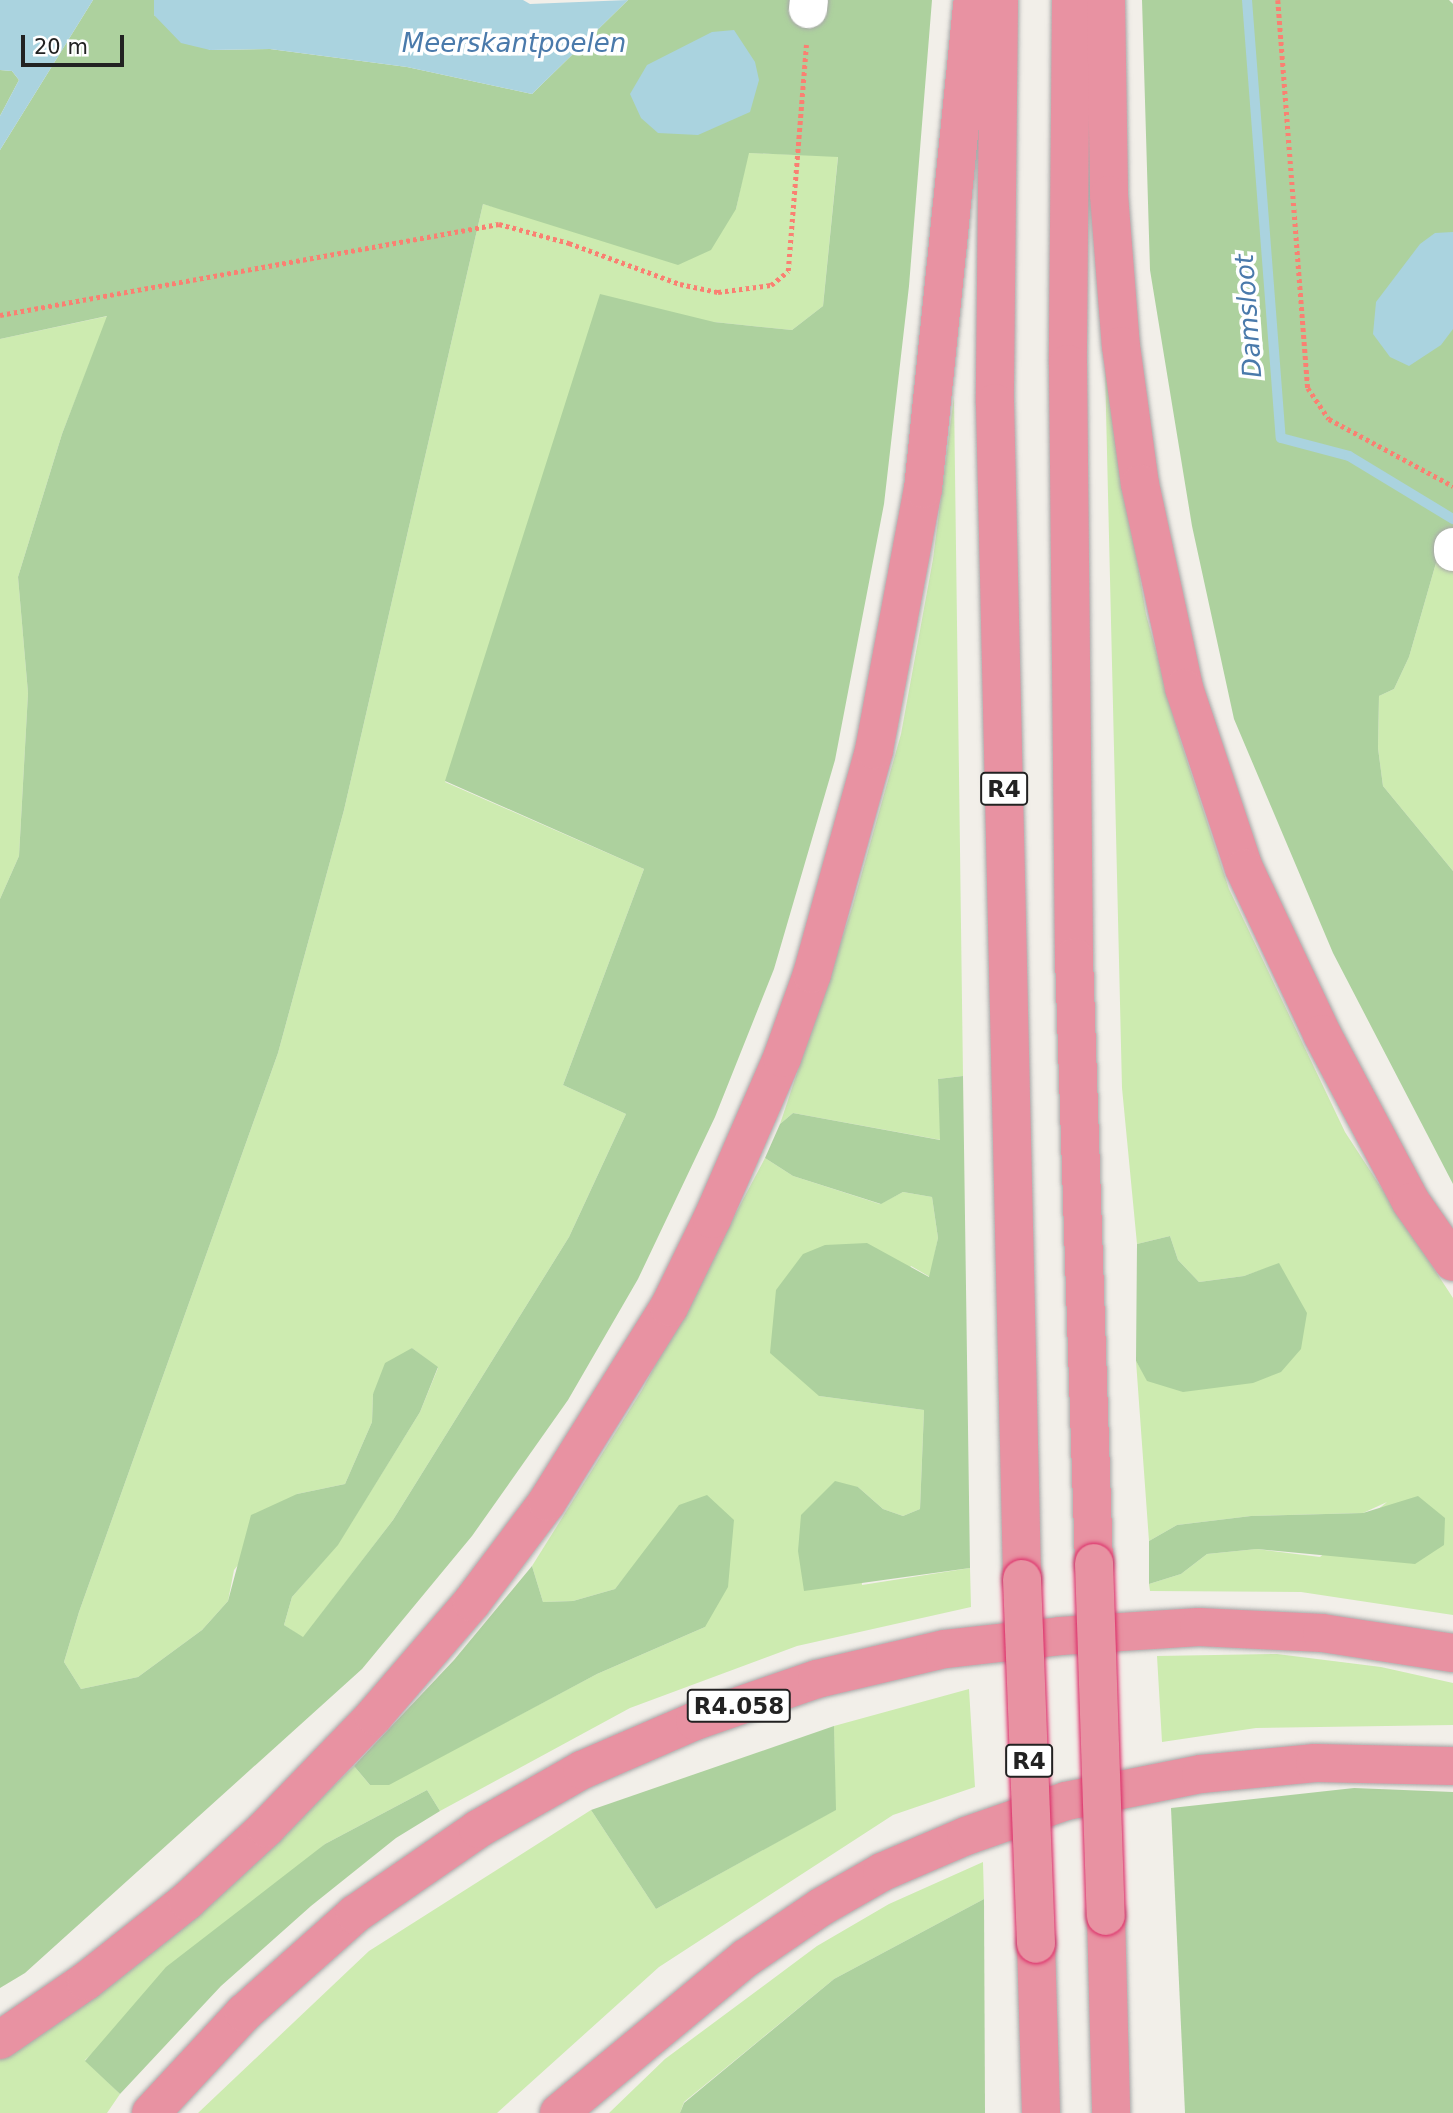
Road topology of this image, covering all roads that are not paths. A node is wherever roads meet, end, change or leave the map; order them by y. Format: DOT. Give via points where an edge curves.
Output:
graph roads {
  1 [pos="973,0"];
  2 [pos="999,0"];
  3 [pos="1071,0"];
  4 [pos="1106,0"];
  5 [pos="1453,1262"];
  6 [pos="1453,1653"];
  7 [pos="1453,1766"];
  8 [pos="0,2040"];
  9 [pos="151,2113"];
  10 [pos="559,2113"];
  11 [pos="1041,2113"];
  12 [pos="1111,2113"];
  1 -- 8 [label="highway" via="923,489 877,738 847,856 799,1010 706,1230 631,1372 547,1502 472,1602 374,1716 266,1828 187,1901 86,1981"];
  2 -- 11 [label="highway, R4, bridge" via="995,403 1022,1579"];
  3 -- 12 [label="highway, bridge" via="1068,309 1074,957"];
  4 -- 5 [label="highway" via="1109,195 1121,346 1140,484 1184,688 1244,868 1341,1070 1411,1202"];
  6 -- 9 [label="highway, R4.058" via="1322,1633 1199,1627 1060,1636 945,1649 817,1679 695,1721 582,1770 512,1810 355,1914 244,2013"];
  7 -- 10 [label="highway" via="1315,1763 1201,1774 1066,1801 966,1836 882,1872 821,1907 737,1966"];
}
